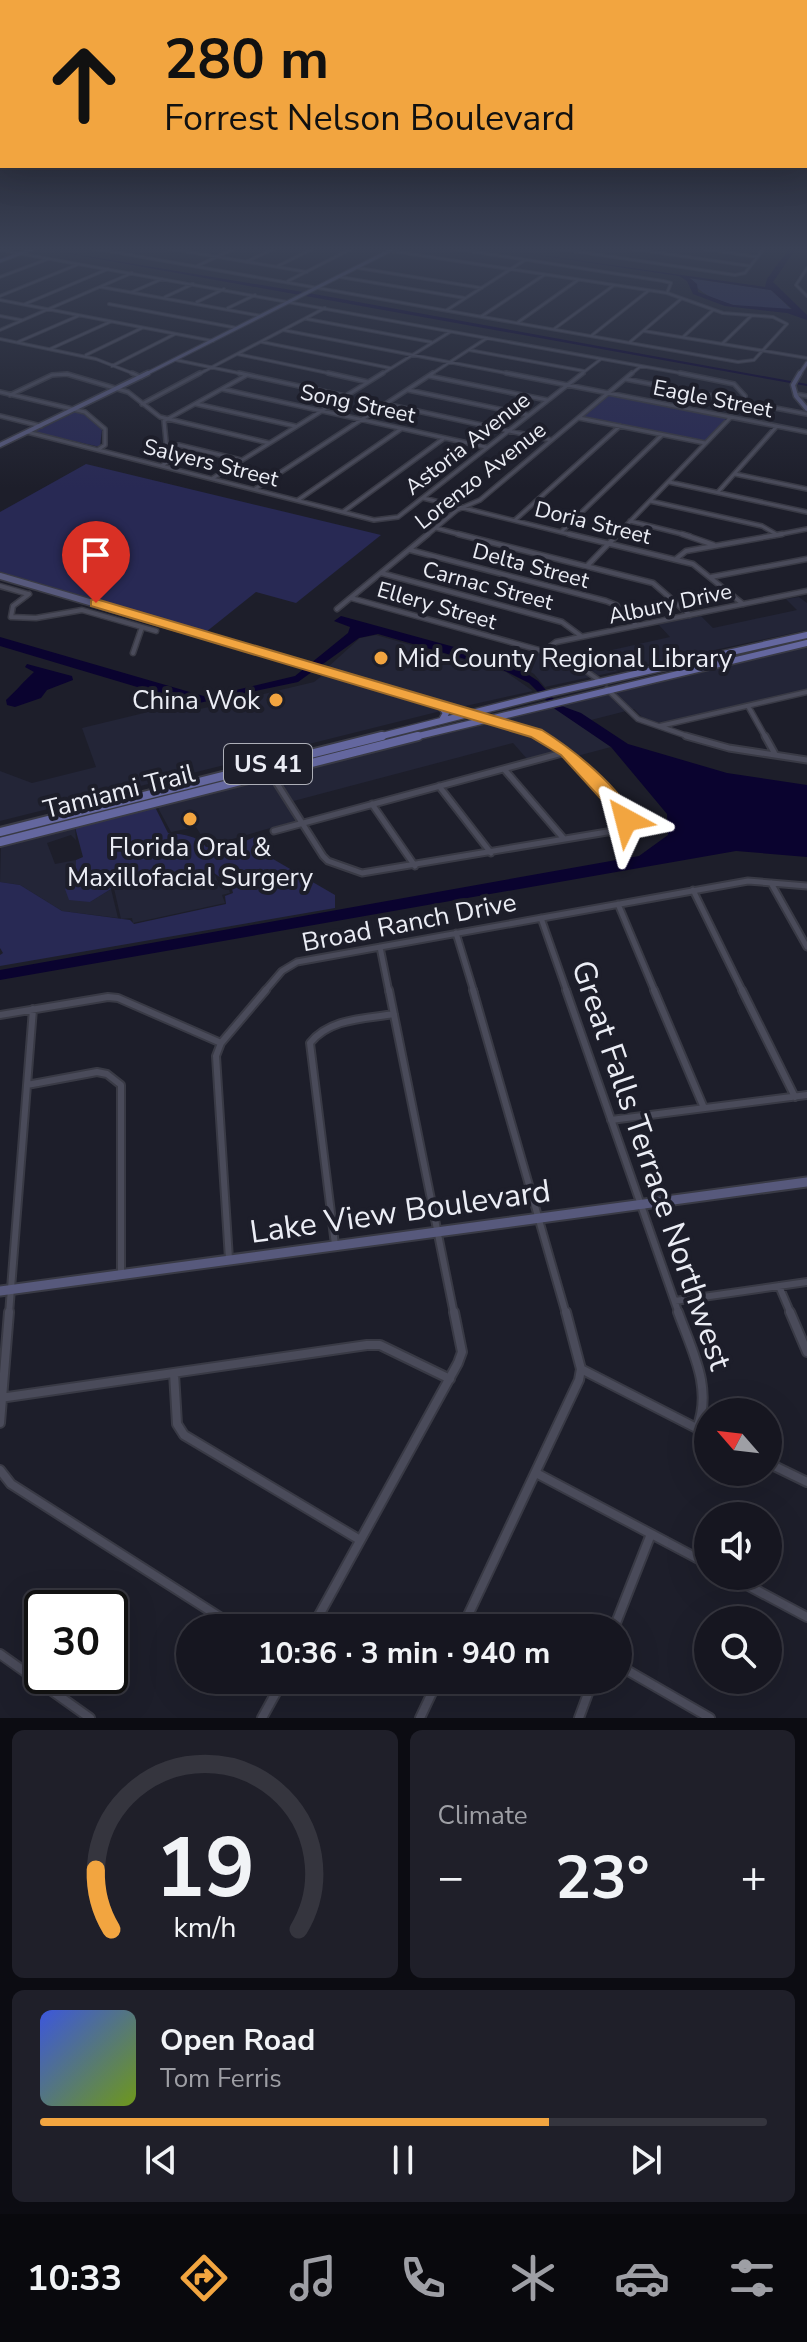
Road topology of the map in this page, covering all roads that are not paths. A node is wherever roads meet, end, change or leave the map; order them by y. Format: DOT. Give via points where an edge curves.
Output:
graph roads {
  1 [pos="51,327"];
  2 [pos="98,327"];
  3 [pos="139,327"];
  4 [pos="234,327"];
  5 [pos="288,327"];
  6 [pos="352,327"];
  7 [pos="436,327"];
  8 [pos="543,327"];
  9 [pos="556,327"];
  10 [pos="602,327"];
  11 [pos="649,327"];
  12 [pos="694,327"];
  13 [pos="739,327"];
  14 [pos="784,327"];
  15 [pos="143,328"];
  16 [pos="238,328"];
  17 [pos="554,329"];
  18 [pos="283,330"];
  19 [pos="451,330"];
  20 [pos="644,331"];
  21 [pos="176,334"];
  22 [pos="591,336"];
  23 [pos="487,337"];
  24 [pos="683,337"];
  25 [pos="0,339"];
  26 [pos="213,341"];
  27 [pos="18,342"];
  28 [pos="260,342"];
  29 [pos="432,343"];
  30 [pos="629,343"];
  31 [pos="722,344"];
  32 [pos="50,349"];
  33 [pos="469,350"];
  34 [pos="763,350"];
  35 [pos="237,354"];
  36 [pos="412,355"];
  37 [pos="84,356"];
  38 [pos="602,358"];
  39 [pos="176,360"];
  40 [pos="807,360"];
  41 [pos="449,362"];
  42 [pos="112,366"];
  43 [pos="641,366"];
  44 [pos="212,367"];
  45 [pos="391,368"];
  46 [pos="585,372"];
  47 [pos="247,375"];
  48 [pos="429,376"];
  49 [pos="142,377"];
  50 [pos="625,379"];
  51 [pos="369,382"];
  52 [pos="567,385"];
  53 [pos="117,389"];
  54 [pos="222,389"];
  55 [pos="407,390"];
  56 [pos="0,392"];
  57 [pos="608,394"];
  58 [pos="795,394"];
  59 [pos="10,395"];
  60 [pos="346,396"];
  61 [pos="807,396"];
  62 [pos="548,400"];
  63 [pos="743,402"];
  64 [pos="142,404"];
  65 [pos="195,404"];
  66 [pos="385,404"];
  67 [pos="75,409"];
  68 [pos="321,411"];
  69 [pos="807,412"];
  70 [pos="529,415"];
  71 [pos="1,416"];
  72 [pos="579,418"];
  73 [pos="731,418"];
  74 [pos="167,419"];
  75 [pos="361,420"];
  76 [pos="41,426"];
  77 [pos="620,426"];
  78 [pos="777,426"];
  79 [pos="296,427"];
  80 [pos="402,429"];
  81 [pos="508,431"];
  82 [pos="27,432"];
  83 [pos="807,432"];
  84 [pos="662,435"];
  85 [pos="444,438"];
  86 [pos="552,440"];
  87 [pos="270,443"];
  88 [pos="706,444"];
  89 [pos="0,445"];
  90 [pos="165,445"];
  91 [pos="487,448"];
  92 [pos="98,450"];
  93 [pos="242,460"];
  94 [pos="162,466"];
  95 [pos="735,474"];
  96 [pos="213,479"];
  97 [pos="669,482"];
  98 [pos="255,489"];
  99 [pos="807,489"];
  100 [pos="718,492"];
  101 [pos="423,498"];
  102 [pos="298,500"];
  103 [pos="650,501"];
  104 [pos="464,508"];
  105 [pos="343,512"];
  106 [pos="807,512"];
  107 [pos="388,520"];
  108 [pos="515,520"];
  109 [pos="630,521"];
  110 [pos="436,528"];
  111 [pos="807,529"];
  112 [pos="561,531"];
  113 [pos="777,534"];
  114 [pos="609,543"];
  115 [pos="715,546"];
  116 [pos="409,550"];
  117 [pos="676,559"];
  118 [pos="807,559"];
  119 [pos="587,566"];
  120 [pos="381,573"];
  121 [pos="0,576"];
  122 [pos="711,577"];
  123 [pos="0,586"];
  124 [pos="807,591"];
  125 [pos="351,598"];
  126 [pos="743,604"];
  127 [pos="337,609"];
  128 [pos="690,615"];
  129 [pos="637,626"];
  130 [pos="142,627"];
  131 [pos="156,631"];
  132 [pos="807,635"];
  133 [pos="581,637"];
  134 [pos="807,643"];
  135 [pos="543,652"];
  136 [pos="133,653"];
  137 [pos="625,675"];
  138 [pos="600,681"];
  139 [pos="607,688"];
  140 [pos="807,692"];
  141 [pos="587,693"];
  142 [pos="439,704"];
  143 [pos="748,706"];
  144 [pos="470,714"];
  145 [pos="487,718"];
  146 [pos="442,720"];
  147 [pos="656,727"];
  148 [pos="567,752"];
  149 [pos="775,755"];
  150 [pos="807,760"];
  151 [pos="271,768"];
  152 [pos="504,769"];
  153 [pos="439,786"];
  154 [pos="372,804"];
  155 [pos="303,823"];
  156 [pos="274,831"];
  157 [pos="0,832"];
  158 [pos="565,840"];
  159 [pos="0,842"];
  160 [pos="491,853"];
  161 [pos="415,866"];
  162 [pos="771,883"];
  163 [pos="807,886"];
  164 [pos="693,890"];
  165 [pos="618,904"];
  166 [pos="541,918"];
  167 [pos="456,933"];
  168 [pos="380,947"];
  169 [pos="807,947"];
  170 [pos="33,1009"];
  171 [pos="394,1014"];
  172 [pos="0,1015"];
  173 [pos="221,1043"];
  174 [pos="27,1085"];
  175 [pos="807,1095"];
  176 [pos="795,1097"];
  177 [pos="704,1108"];
  178 [pos="611,1120"];
  179 [pos="807,1182"];
  180 [pos="641,1205"];
  181 [pos="541,1218"];
  182 [pos="439,1232"];
  183 [pos="335,1246"];
  184 [pos="229,1260"];
  185 [pos="121,1274"];
  186 [pos="807,1282"];
  187 [pos="779,1286"];
  188 [pos="5,1290"];
  189 [pos="675,1301"];
  190 [pos="807,1352"];
  191 [pos="581,1369"];
  192 [pos="174,1373"];
  193 [pos="450,1379"];
  194 [pos="1,1398"];
  195 [pos="705,1398"];
  196 [pos="0,1423"];
  197 [pos="694,1426"];
  198 [pos="0,1470"];
  199 [pos="782,1470"];
  200 [pos="536,1473"];
  201 [pos="807,1482"];
  202 [pos="651,1534"];
  203 [pos="360,1540"];
  204 [pos="694,1557"];
  205 [pos="756,1590"];
  206 [pos="215,1614"];
  207 [pos="320,1614"];
  208 [pos="469,1614"];
  209 [pos="620,1614"];
  210 [pos="807,1617"];
  211 [pos="0,1654"];
  212 [pos="632,1673"];
  213 [pos="275,1694"];
  214 [pos="431,1694"];
  215 [pos="588,1694"];
  216 [pos="90,1718"];
  217 [pos="262,1718"];
  218 [pos="420,1718"];
  219 [pos="579,1718"];
  220 [pos="710,1718"];
  1 -- 27 [label="street"];
  2 -- 32 [label="street"];
  3 -- 15 [label="street"];
  4 -- 16 [label="street"];
  5 -- 18 [label="street"];
  6 -- 29 [label="street"];
  7 -- 19 [label="street"];
  8 -- 17 [label="street"];
  9 -- 17 [label="street"];
  10 -- 22 [label="street"];
  11 -- 20 [label="street"];
  12 -- 24 [label="street"];
  13 -- 31 [label="street"];
  14 -- 34 [label="street"];
  15 -- 21 [label="street"];
  15 -- 37 [label="street"];
  16 -- 26 [label="street"];
  17 -- 22 [label="street"];
  18 -- 28 [label="street"];
  18 -- 36 [label="street, Eagle Street"];
  19 -- 23 [label="street"];
  19 -- 29 [label="street"];
  20 -- 24 [label="street"];
  20 -- 30 [label="street"];
  21 -- 26 [label="street"];
  21 -- 42 [label="street"];
  22 -- 30 [label="street"];
  23 -- 33 [label="street"];
  23 -- 38 [label="street"];
  24 -- 31 [label="street"];
  25 -- 27 [label="street"];
  26 -- 39 [label="street"];
  27 -- 32 [label="street"];
  28 -- 35 [label="street"];
  28 -- 45 [label="street"];
  29 -- 36 [label="street"];
  30 -- 34 [label="street" via="738,362 753,360"];
  31 -- 34 [label="street"];
  32 -- 37 [label="street"];
  33 -- 41 [label="street"];
  33 -- 46 [label="street"];
  34 -- 40 [label="street"];
  35 -- 44 [label="street"];
  35 -- 51 [label="street"];
  36 -- 41 [label="street, Eagle Street"];
  36 -- 45 [label="street"];
  37 -- 42 [label="street"];
  38 -- 43 [label="street"];
  38 -- 46 [label="street, Astoria Avenue"];
  39 -- 44 [label="street"];
  39 -- 49 [label="street"];
  40 -- 58 [label="street" via="793,383"];
  41 -- 48 [label="street"];
  41 -- 52 [label="street, Eagle Street"];
  42 -- 49 [label="street"];
  43 -- 50 [label="street, Lorenzo Avenue"];
  43 -- 63 [label="street" via="730,382 745,396"];
  44 -- 47 [label="street"];
  44 -- 64 [label="street"];
  45 -- 51 [label="street"];
  46 -- 52 [label="street, Astoria Avenue"];
  47 -- 54 [label="street"];
  47 -- 60 [label="street"];
  48 -- 55 [label="street"];
  48 -- 62 [label="street"];
  49 -- 53 [label="street"];
  50 -- 57 [label="street, Lorenzo Avenue"];
  50 -- 63 [label="street"];
  51 -- 60 [label="street"];
  52 -- 57 [label="street, Eagle Street"];
  52 -- 62 [label="street, Astoria Avenue"];
  53 -- 59 [label="street" via="62,374"];
  53 -- 64 [label="street"];
  53 -- 67 [label="street"];
  54 -- 65 [label="street"];
  54 -- 68 [label="street, Song Street"];
  55 -- 66 [label="street"];
  55 -- 70 [label="street"];
  56 -- 59 [label="street"];
  57 -- 72 [label="street, Lorenzo Avenue"];
  57 -- 73 [label="street, Eagle Street"];
  58 -- 61 [label="street"];
  58 -- 69 [label="street"];
  59 -- 67 [label="street"];
  60 -- 68 [label="street"];
  62 -- 70 [label="street, Astoria Avenue"];
  63 -- 69 [label="street"];
  64 -- 74 [label="street"];
  65 -- 74 [label="street"];
  65 -- 79 [label="street"];
  66 -- 75 [label="street"];
  66 -- 81 [label="street"];
  67 -- 76 [label="street"];
  67 -- 92 [label="street" via="105,429 105,445"];
  68 -- 75 [label="street, Song Street"];
  68 -- 79 [label="street"];
  70 -- 81 [label="street, Astoria Avenue"];
  71 -- 76 [label="street"];
  72 -- 77 [label="street"];
  72 -- 86 [label="street, Lorenzo Avenue"];
  73 -- 78 [label="street, Eagle Street"];
  73 -- 88 [label="street"];
  74 -- 87 [label="street"];
  74 -- 90 [label="street" via="162,423"];
  75 -- 80 [label="street, Song Street"];
  75 -- 98 [label="street"];
  76 -- 82 [label="street"];
  77 -- 84 [label="street"];
  77 -- 108 [label="street"];
  78 -- 83 [label="street, Eagle Street"];
  78 -- 95 [label="street"];
  79 -- 87 [label="street"];
  80 -- 85 [label="street, Song Street"];
  80 -- 102 [label="street"];
  81 -- 86 [label="street"];
  81 -- 91 [label="street, Astoria Avenue"];
  82 -- 89 [label="street"];
  82 -- 92 [label="street, Salyers Street"];
  84 -- 88 [label="street"];
  84 -- 112 [label="street"];
  85 -- 91 [label="street, Song Street"];
  85 -- 105 [label="street"];
  86 -- 104 [label="street, Lorenzo Avenue"];
  87 -- 93 [label="street"];
  88 -- 97 [label="street"];
  90 -- 93 [label="street"];
  90 -- 94 [label="street" via="168,461"];
  91 -- 101 [label="street, Astoria Avenue"];
  92 -- 94 [label="street, Salyers Street"];
  93 -- 96 [label="street"];
  94 -- 96 [label="street, Salyers Street"];
  95 -- 99 [label="street"];
  95 -- 100 [label="street"];
  96 -- 98 [label="street, Salyers Street"];
  97 -- 100 [label="street"];
  97 -- 103 [label="street"];
  98 -- 102 [label="street, Salyers Street"];
  100 -- 106 [label="street"];
  101 -- 104 [label="street, Doria Street"];
  101 -- 107 [label="street, Astoria Avenue"];
  102 -- 105 [label="street, Salyers Street"];
  103 -- 109 [label="street"];
  103 -- 113 [label="street"];
  104 -- 108 [label="street, Doria Street"];
  104 -- 110 [label="street, Lorenzo Avenue"];
  105 -- 107 [label="street, Salyers Street"];
  108 -- 112 [label="street, Doria Street"];
  109 -- 114 [label="street"];
  109 -- 115 [label="street"];
  110 -- 116 [label="street, Lorenzo Avenue"];
  110 -- 119 [label="street"];
  111 -- 113 [label="street"];
  112 -- 114 [label="street, Doria Street"];
  113 -- 115 [label="street"];
  114 -- 117 [label="street, Doria Street"];
  114 -- 119 [label="street"];
  115 -- 117 [label="street" via="686,551"];
  116 -- 120 [label="street, Lorenzo Avenue"];
  116 -- 129 [label="street, Delta Street" via="611,603"];
  117 -- 122 [label="street, Doria Street"];
  118 -- 122 [label="street"];
  119 -- 128 [label="street" via="653,583"];
  120 -- 125 [label="street, Lorenzo Avenue"];
  120 -- 133 [label="street, Carnac Street" via="562,622"];
  121 -- 142 [label="street"];
  122 -- 126 [label="street, Doria Street"];
  123 -- 130 [label="street" via="29,594 13,606 11,617 82,610"];
  124 -- 126 [label="street, Albury Drive"];
  125 -- 127 [label="street, Lorenzo Avenue"];
  125 -- 135 [label="street, Ellery Street"];
  126 -- 128 [label="street, Albury Drive"];
  128 -- 129 [label="street, Albury Drive"];
  129 -- 133 [label="street, Albury Drive"];
  130 -- 131 [label="street"];
  130 -- 136 [label="street"];
  132 -- 137 [label="main road, Tamiami Trail / US 41"];
  133 -- 135 [label="street, Albury Drive" via="556,642"];
  134 -- 139 [label="main road, Tamiami Trail / US 41"];
  135 -- 138 [label="street, Ellery Street" via="579,663"];
  137 -- 138 [label="main road, Tamiami Trail / US 41"];
  137 -- 139 [label="main road"];
  138 -- 141 [label="main road"];
  138 -- 144 [label="main road, Tamiami Trail / US 41"];
  139 -- 141 [label="main road, Tamiami Trail / US 41"];
  139 -- 147 [label="street" via="638,719"];
  140 -- 143 [label="street"];
  141 -- 145 [label="main road, Tamiami Trail / US 41"];
  142 -- 144 [label="street"];
  142 -- 146 [label="main road" via="446,713"];
  143 -- 147 [label="street"];
  143 -- 149 [label="street"];
  144 -- 145 [label="street"];
  144 -- 146 [label="main road, Tamiami Trail / US 41"];
  145 -- 148 [label="street" via="536,734"];
  145 -- 151 [label="main road, Tamiami Trail / US 41"];
  146 -- 151 [label="main road, Tamiami Trail / US 41"];
  147 -- 149 [label="street"];
  148 -- 152 [label="street"];
  148 -- 158 [label="street" via="626,820 619,830"];
  149 -- 150 [label="street"];
  151 -- 155 [label="street"];
  151 -- 157 [label="main road, Tamiami Trail / US 41"];
  151 -- 159 [label="main road, Tamiami Trail"];
  152 -- 153 [label="street"];
  152 -- 158 [label="street"];
  153 -- 154 [label="street"];
  153 -- 160 [label="street"];
  154 -- 155 [label="street"];
  154 -- 161 [label="street"];
  155 -- 156 [label="street"];
  155 -- 161 [label="street" via="328,861 354,871"];
  158 -- 160 [label="street"];
  160 -- 161 [label="street"];
  162 -- 163 [label="street, Broad Ranch Drive"];
  162 -- 164 [label="street, Broad Ranch Drive" via="748,881"];
  162 -- 169 [label="street"];
  164 -- 165 [label="street, Broad Ranch Drive"];
  164 -- 176 [label="street"];
  165 -- 166 [label="street, Broad Ranch Drive"];
  165 -- 177 [label="street"];
  166 -- 167 [label="street, Broad Ranch Drive"];
  166 -- 178 [label="street, Great Falls Terrace Northwest"];
  167 -- 168 [label="street, Broad Ranch Drive"];
  167 -- 181 [label="street"];
  168 -- 171 [label="street"];
  168 -- 173 [label="street, Broad Ranch Drive" via="289,965"];
  170 -- 172 [label="street"];
  170 -- 173 [label="street" via="118,998"];
  170 -- 174 [label="street"];
  171 -- 182 [label="street"];
  171 -- 183 [label="street" via="321,1030 310,1043"];
  173 -- 184 [label="street" via="216,1056"];
  174 -- 185 [label="street" via="97,1072 121,1085"];
  174 -- 188 [label="street"];
  175 -- 176 [label="street"];
  176 -- 177 [label="street"];
  177 -- 178 [label="street"];
  178 -- 180 [label="street, Great Falls Terrace Northwest"];
  179 -- 180 [label="street, Lake View Boulevard"];
  180 -- 181 [label="street, Lake View Boulevard"];
  180 -- 189 [label="street, Great Falls Terrace Northwest"];
  181 -- 182 [label="street, Lake View Boulevard"];
  181 -- 191 [label="street"];
  182 -- 183 [label="street, Lake View Boulevard"];
  182 -- 193 [label="street" via="462,1352"];
  183 -- 184 [label="street, Lake View Boulevard"];
  184 -- 185 [label="street, Lake View Boulevard"];
  185 -- 188 [label="street, Lake View Boulevard"];
  186 -- 187 [label="street"];
  187 -- 189 [label="street"];
  187 -- 190 [label="street"];
  188 -- 194 [label="street"];
  189 -- 195 [label="street, Great Falls Terrace Northwest"];
  191 -- 197 [label="street"];
  191 -- 200 [label="street"];
  192 -- 193 [label="street" via="380,1345"];
  192 -- 194 [label="street"];
  192 -- 203 [label="street" via="177,1424 184,1435"];
  193 -- 203 [label="street"];
  194 -- 196 [label="street"];
  198 -- 206 [label="street" via="11,1484"];
  199 -- 201 [label="street"];
  200 -- 202 [label="street"];
  200 -- 208 [label="street"];
  202 -- 204 [label="street"];
  202 -- 209 [label="street"];
  203 -- 207 [label="street"];
  205 -- 210 [label="street"];
  211 -- 216 [label="street"];
  212 -- 220 [label="street"];
  213 -- 217 [label="street"];
  214 -- 218 [label="street"];
  215 -- 219 [label="street"];
}
